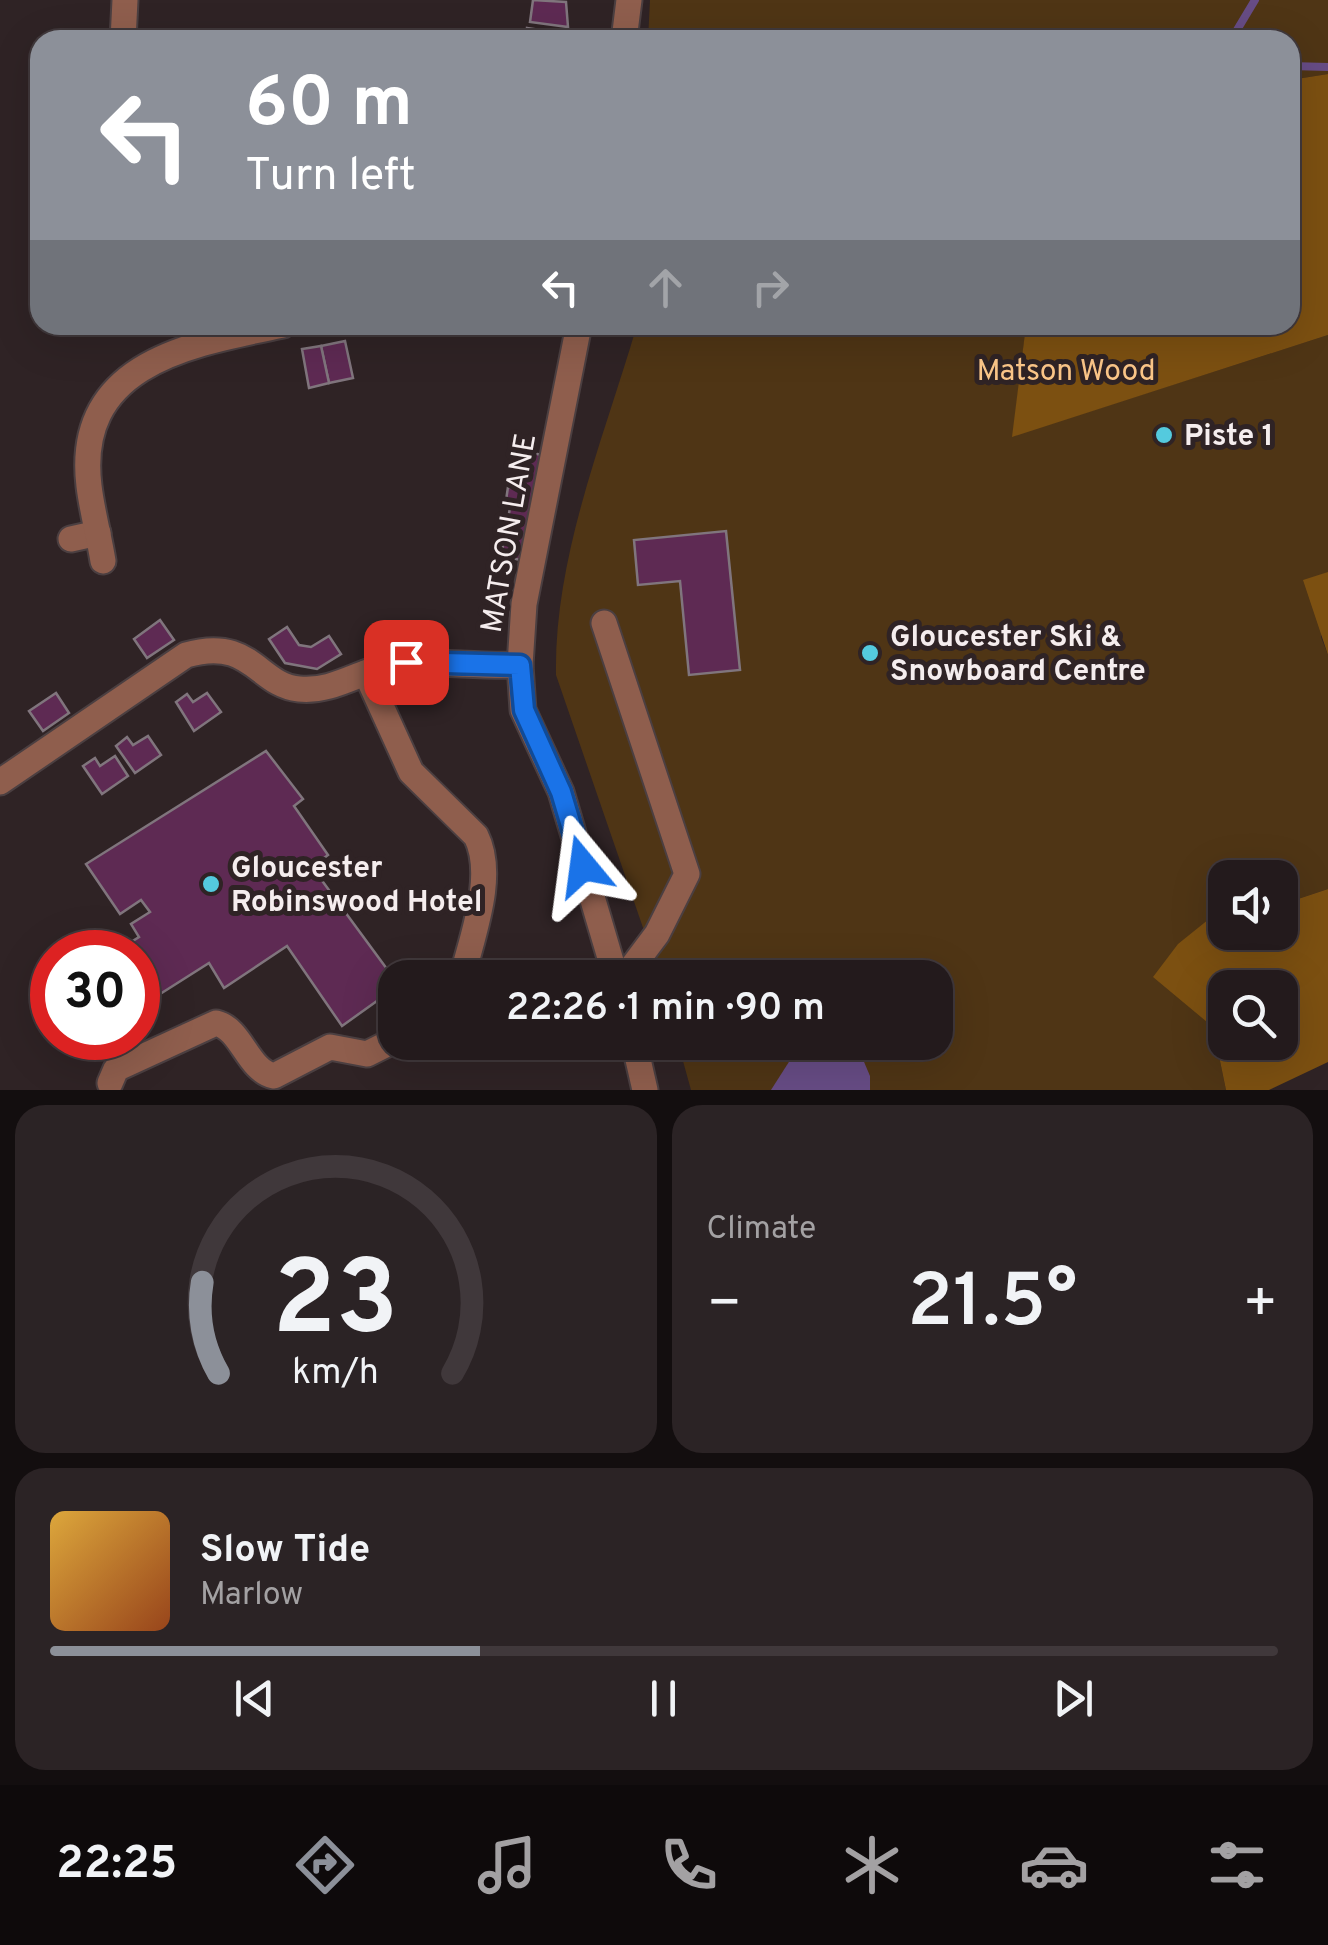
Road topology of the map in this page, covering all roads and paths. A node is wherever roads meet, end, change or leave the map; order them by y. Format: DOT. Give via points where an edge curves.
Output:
graph roads {
  1 [pos="126,0"];
  2 [pos="629,0"];
  3 [pos="124,30"];
  4 [pos="625,30"];
  5 [pos="235,335"];
  6 [pos="577,335"];
  7 [pos="98,533"];
  8 [pos="71,538"];
  9 [pos="104,562"];
  10 [pos="604,623"];
  11 [pos="520,665"];
  12 [pos="366,674"];
  13 [pos="0,782"];
  14 [pos="466,960"];
  15 [pos="611,960"];
  16 [pos="638,960"];
  17 [pos="378,1048"];
  18 [pos="638,1060"];
  19 [pos="110,1083"];
  20 [pos="646,1090"];
  1 -- 3 [label="street"];
  2 -- 4 [label="street"];
  5 -- 7 [label="street" via="161,356 117,386 88,455"];
  6 -- 11 [label="street, MATSON LANE" via="524,604"];
  7 -- 8 [label="street"];
  7 -- 9 [label="street"];
  10 -- 16 [label="street" via="686,874"];
  11 -- 12 [label="street" via="406,662"];
  11 -- 15 [label="street, MATSON LANE" via="524,710 561,792"];
  12 -- 13 [label="street" via="326,688 295,689 233,652 208,648 186,654"];
  12 -- 14 [label="street" via="412,772 482,847 484,877"];
  17 -- 19 [label="street" via="367,1054 330,1047 274,1076 264,1074 226,1026 216,1023 116,1070"];
  18 -- 20 [label="street"];
}
